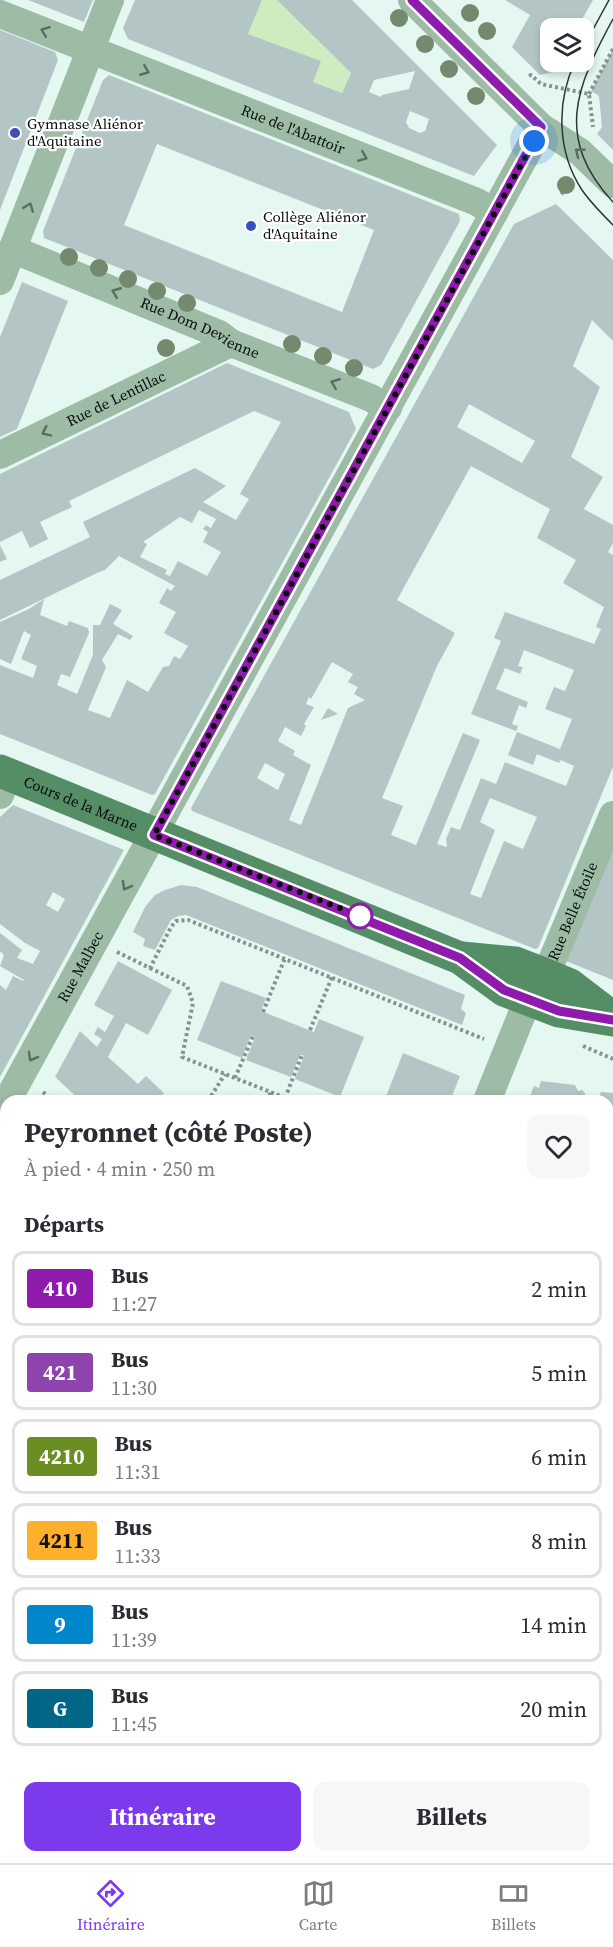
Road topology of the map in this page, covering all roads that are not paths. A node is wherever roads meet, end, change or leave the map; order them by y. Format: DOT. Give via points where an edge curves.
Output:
graph roads {
  1 [pos="110,0"];
  2 [pos="412,0"];
  3 [pos="0,14"];
  4 [pos="91,49"];
  5 [pos="541,127"];
  6 [pos="613,184"];
  7 [pos="494,213"];
  8 [pos="12,249"];
  9 [pos="0,281"];
  10 [pos="231,343"];
  11 [pos="388,408"];
  12 [pos="0,454"];
  13 [pos="2,780"];
  14 [pos="613,815"];
  15 [pos="154,835"];
  16 [pos="537,987"];
  17 [pos="613,1019"];
  18 [pos="11,1095"];
  19 [pos="490,1095"];
  1 -- 4 [label="street"];
  2 -- 5 [label="street"];
  4 -- 3 [label="street, Rue de l'Abattoir, one-way"];
  4 -- 7 [label="street, Rue de l'Abattoir, one-way" via="477,202"];
  8 -- 4 [label="street, one-way"];
  6 -- 5 [label="street, one-way" via="580,152"];
  5 -- 7 [label="street, Rue Malbec"];
  7 -- 11 [label="street, Rue Malbec"];
  8 -- 9 [label="street"];
  10 -- 8 [label="street, Rue Dom Devienne, one-way" via="219,334"];
  11 -- 10 [label="street, Rue Dom Devienne, one-way"];
  10 -- 12 [label="street, Rue de Lentillac, one-way"];
  11 -- 15 [label="street, Rue Malbec"];
  13 -- 15 [label="main road, Cours de la Marne"];
  14 -- 16 [label="street, Rue Belle Étoile"];
  15 -- 16 [label="main road, Cours de la Marne" via="460,958 515,963"];
  15 -- 18 [label="street, Rue Malbec, one-way"];
  16 -- 17 [label="main road, Cours de la Marne" via="570,985"];
  16 -- 19 [label="street, Rue Belle Étoile"];
}
